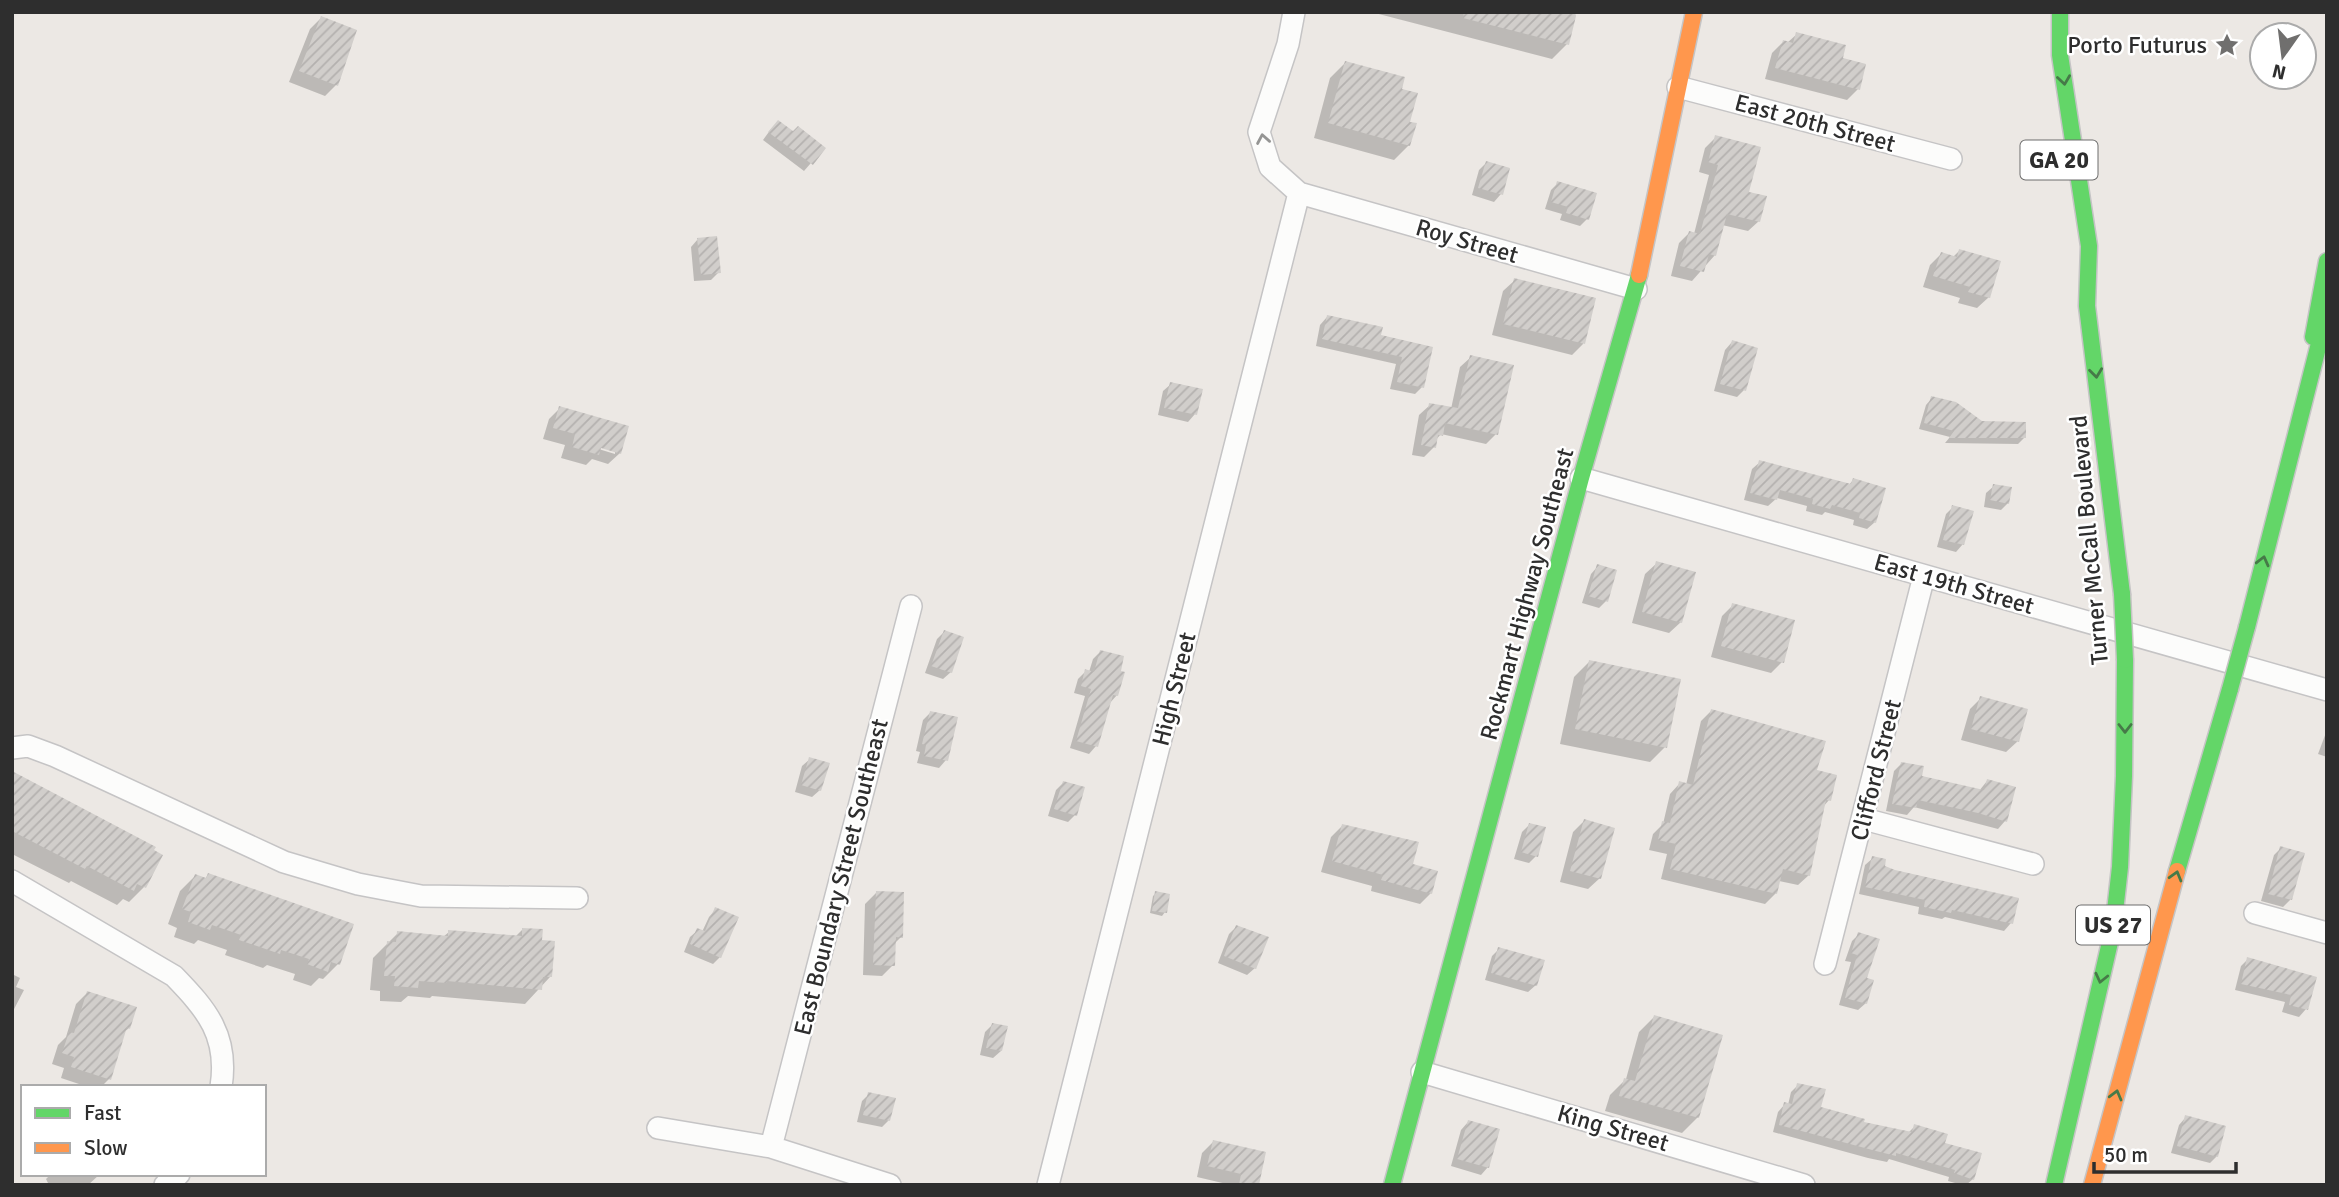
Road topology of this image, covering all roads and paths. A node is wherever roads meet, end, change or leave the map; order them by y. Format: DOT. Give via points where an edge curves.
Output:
graph roads {
  1 [pos="1294,12"];
  2 [pos="1694,12"];
  3 [pos="2060,12"];
  4 [pos="1678,86"];
  5 [pos="1951,159"];
  6 [pos="1299,193"];
  7 [pos="2073,249"];
  8 [pos="2327,261"];
  9 [pos="1636,289"];
  10 [pos="2088,306"];
  11 [pos="2327,312"];
  12 [pos="2302,407"];
  13 [pos="1581,478"];
  14 [pos="1924,576"];
  15 [pos="911,606"];
  16 [pos="2327,690"];
  17 [pos="12,748"];
  18 [pos="1864,819"];
  19 [pos="2033,864"];
  20 [pos="12,881"];
  21 [pos="576,898"];
  22 [pos="2255,913"];
  23 [pos="2327,933"];
  24 [pos="1825,964"];
  25 [pos="1422,1072"];
  26 [pos="221,1085"];
  27 [pos="658,1128"];
  28 [pos="771,1147"];
  29 [pos="890,1185"];
  30 [pos="1048,1185"];
  31 [pos="1392,1185"];
  32 [pos="1804,1185"];
  33 [pos="2054,1185"];
  34 [pos="2092,1185"];
  6 -- 1 [label="street, one-way" via="1270,167 1259,132"];
  2 -- 4 [label="main road, Rockmart Highway Southeast"];
  3 -- 10 [label="main road, Turner McCall Boulevard / US 27, one-way" via="2060,55 2089,246"];
  4 -- 5 [label="street, East 20th Street"];
  4 -- 9 [label="main road, Rockmart Highway Southeast"];
  6 -- 9 [label="street, Roy Street"];
  6 -- 30 [label="street, High Street"];
  7 -- 10 [label="main road"];
  8 -- 12 [label="main road"];
  9 -- 13 [label="main road, Rockmart Highway Southeast"];
  10 -- 33 [label="main road, Turner McCall Boulevard / US 27, one-way, bridge" via="2122,594 2122,841 2113,929"];
  11 -- 12 [label="main road, US 27"];
  34 -- 12 [label="main road, US 27, one-way, bridge" via="2247,627"];
  13 -- 14 [label="street, East 19th Street"];
  13 -- 25 [label="main road, Rockmart Highway Southeast"];
  14 -- 16 [label="street, East 19th Street"];
  14 -- 18 [label="street, Clifford Street"];
  15 -- 28 [label="street, East Boundary Street Southeast"];
  17 -- 21 [label="street" via="28,746 55,756 284,862 358,884 421,896"];
  18 -- 19 [label="street"];
  18 -- 24 [label="street, Clifford Street"];
  20 -- 26 [label="street" via="174,976 219,1034 224,1067"];
  22 -- 23 [label="street"];
  25 -- 31 [label="main road, Rockmart Highway Southeast"];
  25 -- 32 [label="street, King Street"];
  27 -- 28 [label="street"];
  28 -- 29 [label="street"];
}
